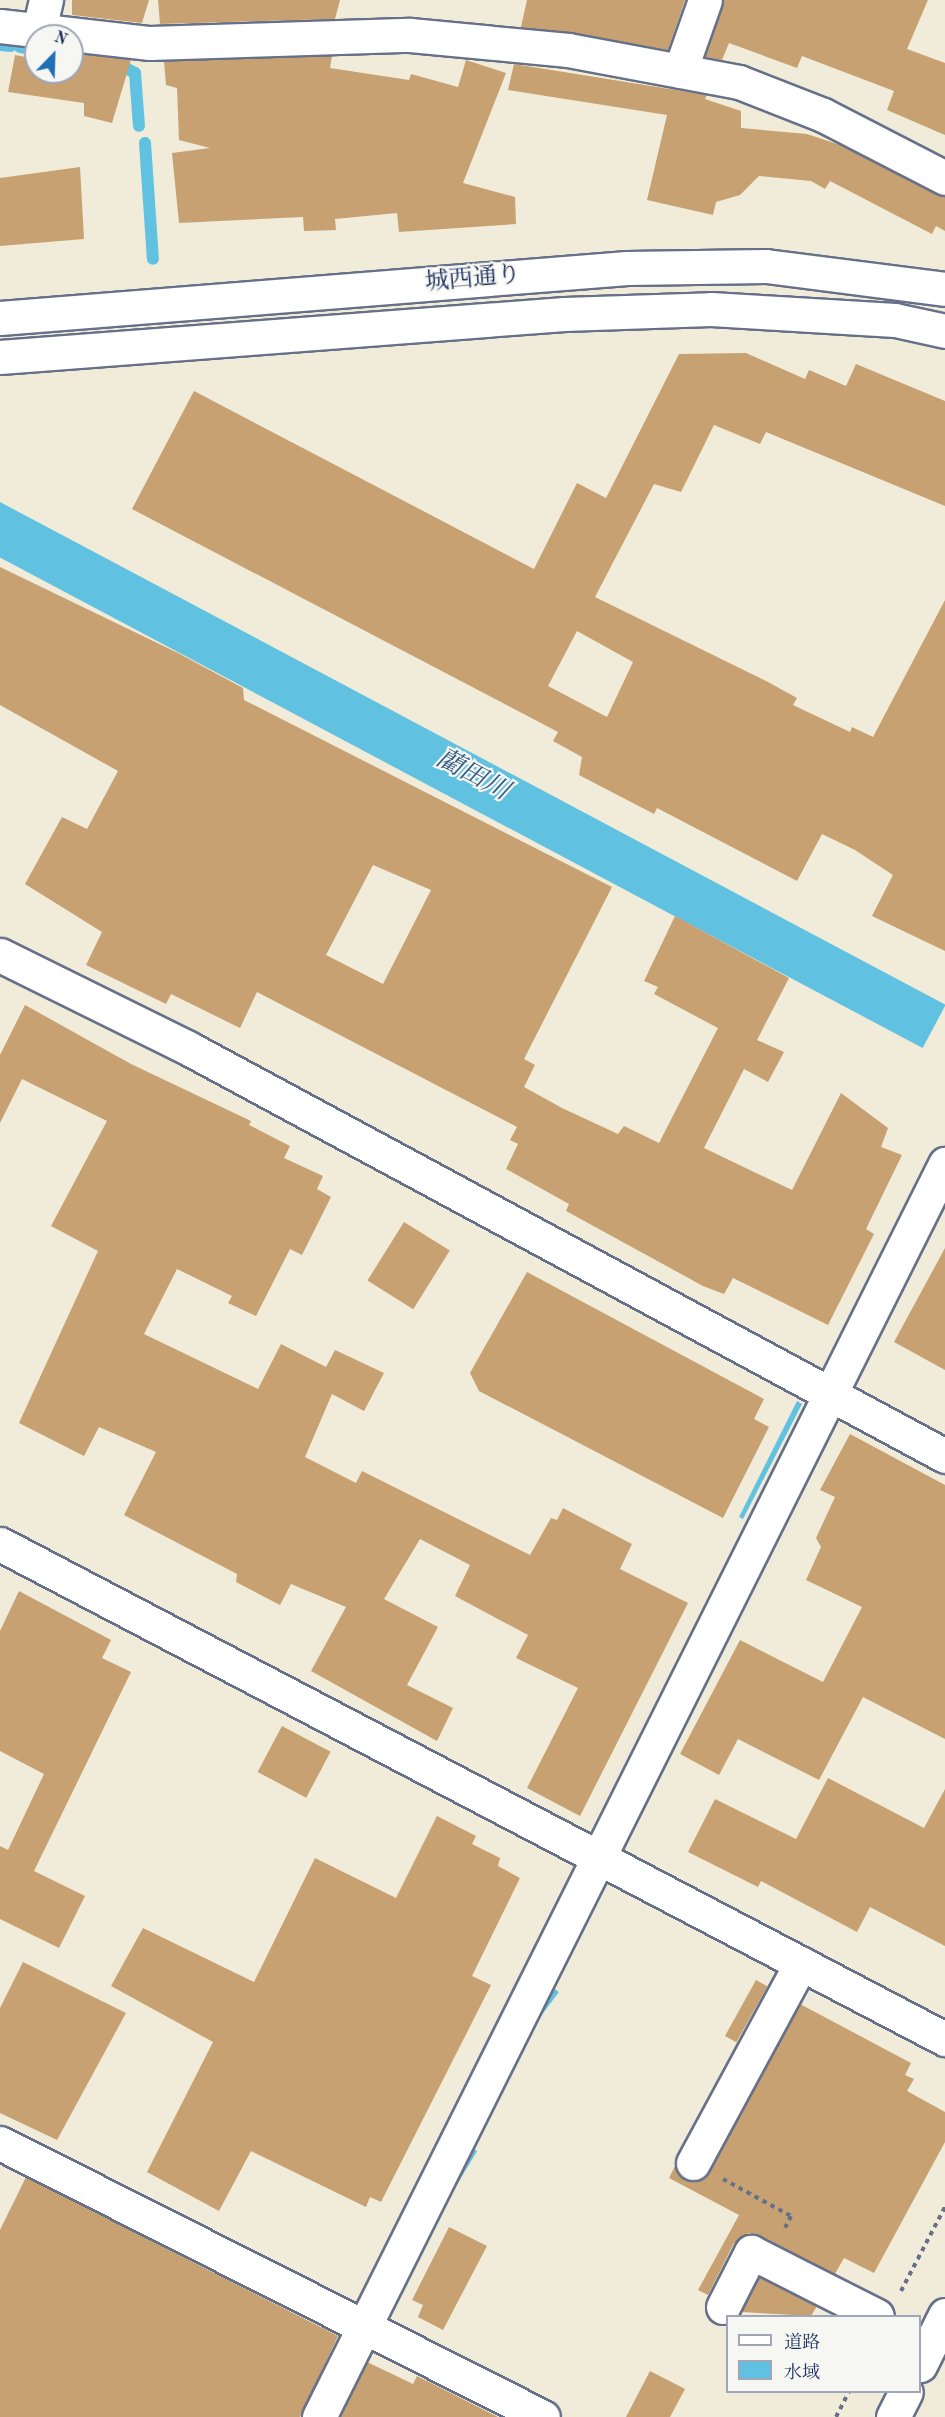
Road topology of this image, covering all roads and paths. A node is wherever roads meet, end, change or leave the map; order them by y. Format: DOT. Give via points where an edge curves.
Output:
graph roads {
  1 [pos="705,0"];
  2 [pos="43,15"];
  3 [pos="0,26"];
  4 [pos="680,71"];
  5 [pos="945,177"];
  6 [pos="945,289"];
  7 [pos="0,318"];
  8 [pos="945,332"];
  9 [pos="0,357"];
  10 [pos="0,955"];
  11 [pos="945,1164"];
  12 [pos="828,1395"];
  13 [pos="945,1456"];
  14 [pos="0,1544"];
  15 [pos="597,1856"];
  16 [pos="801,1963"];
  17 [pos="945,2039"];
  18 [pos="0,2143"];
  19 [pos="693,2163"];
  20 [pos="945,2207"];
  21 [pos="888,2306"];
  22 [pos="723,2307"];
  23 [pos="945,2315"];
  24 [pos="366,2325"];
  25 [pos="921,2363"];
  26 [pos="848,2393"];
  27 [pos="905,2393"];
  28 [pos="319,2417"];
  29 [pos="543,2417"];
  30 [pos="836,2417"];
  31 [pos="893,2417"];
  1 -- 4 [label="street"];
  2 -- 3 [label="street"];
  2 -- 4 [label="street" via="150,43 410,35 498,39"];
  4 -- 5 [label="street" via="739,82 823,115"];
  6 -- 7 [label="street, 城西通り" via="766,266 627,268"];
  8 -- 9 [label="street, 城西通り" via="895,320 711,309 564,314"];
  10 -- 12 [label="street" via="188,1048"];
  11 -- 12 [label="street"];
  12 -- 13 [label="street"];
  12 -- 15 [label="street"];
  14 -- 15 [label="street"];
  15 -- 16 [label="street"];
  15 -- 24 [label="street"];
  16 -- 17 [label="street"];
  16 -- 19 [label="street"];
  18 -- 24 [label="street"];
  20 -- 21 [label="path"];
  21 -- 22 [label="street" via="751,2252"];
  23 -- 25 [label="street"];
  24 -- 28 [label="street"];
  24 -- 29 [label="street"];
  26 -- 30 [label="path"];
  27 -- 31 [label="street"];
}
